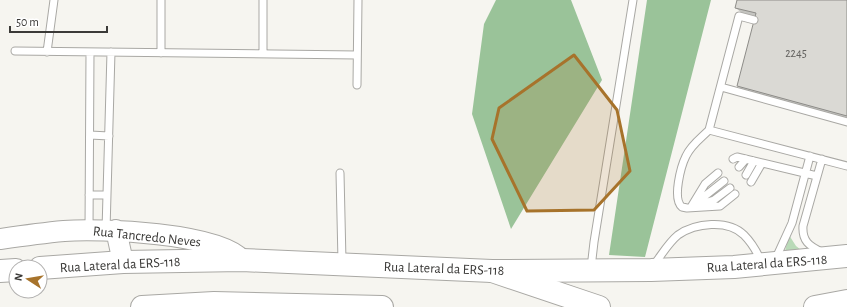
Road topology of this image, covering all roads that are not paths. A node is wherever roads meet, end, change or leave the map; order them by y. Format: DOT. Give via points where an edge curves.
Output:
graph roads {
  1 [pos="54,0"];
  2 [pos="161,0"];
  3 [pos="264,0"];
  4 [pos="358,0"];
  5 [pos="633,0"];
  6 [pos="754,20"];
  7 [pos="15,51"];
  8 [pos="47,52"];
  9 [pos="90,52"];
  10 [pos="111,52"];
  11 [pos="161,53"];
  12 [pos="263,54"];
  13 [pos="357,55"];
  14 [pos="357,85"];
  15 [pos="721,87"];
  16 [pos="847,122"];
  17 [pos="709,130"];
  18 [pos="90,135"];
  19 [pos="109,136"];
  20 [pos="810,156"];
  21 [pos="733,159"];
  22 [pos="746,159"];
  23 [pos="822,160"];
  24 [pos="754,161"];
  25 [pos="762,162"];
  26 [pos="847,166"];
  27 [pos="739,167"];
  28 [pos="340,172"];
  29 [pos="718,173"];
  30 [pos="805,173"];
  31 [pos="746,174"];
  32 [pos="817,176"];
  33 [pos="724,181"];
  34 [pos="752,182"];
  35 [pos="730,188"];
  36 [pos="735,194"];
  37 [pos="107,195"];
  38 [pos="89,196"];
  39 [pos="691,207"];
  40 [pos="792,223"];
  41 [pos="803,226"];
  42 [pos="104,230"];
  43 [pos="0,239"];
  44 [pos="842,257"];
  45 [pos="242,260"];
  46 [pos="123,262"];
  47 [pos="342,264"];
  48 [pos="768,264"];
  49 [pos="48,267"];
  50 [pos="591,270"];
  51 [pos="651,270"];
  52 [pos="492,271"];
  53 [pos="847,301"];
  54 [pos="142,307"];
  55 [pos="382,307"];
  56 [pos="599,307"];
  57 [pos="815,307"];
  1 -- 8 [label="lane"];
  2 -- 11 [label="lane"];
  3 -- 12 [label="lane"];
  4 -- 13 [label="lane"];
  5 -- 50 [label="lane"];
  6 -- 15 [label="lane" via="739,16"];
  7 -- 8 [label="lane"];
  8 -- 9 [label="lane"];
  9 -- 10 [label="lane"];
  9 -- 18 [label="lane"];
  10 -- 11 [label="lane"];
  10 -- 19 [label="lane"];
  11 -- 12 [label="lane"];
  12 -- 13 [label="lane"];
  13 -- 14 [label="lane"];
  15 -- 16 [label="lane"];
  15 -- 17 [label="lane"];
  17 -- 20 [label="lane"];
  17 -- 39 [label="lane" via="685,156 680,175 676,194 678,202 682,207"];
  18 -- 19 [label="lane"];
  18 -- 38 [label="lane"];
  19 -- 37 [label="lane"];
  20 -- 23 [label="lane"];
  20 -- 30 [label="lane"];
  21 -- 22 [label="lane" via="737,156"];
  22 -- 24 [label="lane"];
  22 -- 27 [label="lane"];
  23 -- 26 [label="lane"];
  23 -- 32 [label="lane"];
  24 -- 25 [label="lane"];
  24 -- 31 [label="lane"];
  25 -- 30 [label="lane"];
  25 -- 34 [label="lane"];
  28 -- 47 [label="lane"];
  29 -- 39 [label="lane" via="706,184"];
  30 -- 32 [label="lane"];
  30 -- 40 [label="lane"];
  32 -- 41 [label="lane"];
  33 -- 39 [label="lane"];
  35 -- 39 [label="lane" via="714,200"];
  36 -- 39 [label="lane" via="720,206"];
  37 -- 38 [label="lane"];
  37 -- 42 [label="lane"];
  38 -- 42 [label="lane"];
  40 -- 41 [label="lane"];
  40 -- 48 [label="lane" via="780,251"];
  41 -- 44 [label="lane" via="802,235 808,243 816,249"];
  42 -- 43 [label="main road, Rua Tancredo Neves" via="64,231"];
  42 -- 45 [label="main road, Rua Tancredo Neves" via="210,243 229,250"];
  42 -- 46 [label="main road"];
  44 -- 48 [label="main road, Rua Lateral da ERS-118"];
  45 -- 46 [label="main road, Rua Lateral da ERS-118"];
  45 -- 47 [label="main road, Rua Lateral da ERS-118"];
  46 -- 49 [label="main road, Rua Lateral da ERS-118"];
  47 -- 52 [label="main road, Rua Lateral da ERS-118"];
  48 -- 51 [label="main road, Rua Lateral da ERS-118"];
  48 -- 51 [label="lane" via="744,234 729,227 708,225 692,227 678,236"];
  50 -- 51 [label="main road, Rua Lateral da ERS-118"];
  50 -- 52 [label="main road, Rua Lateral da ERS-118"];
  52 -- 56 [label="main road"];
  53 -- 57 [label="main road"];
  54 -- 55 [label="main road" via="214,303"];
}
